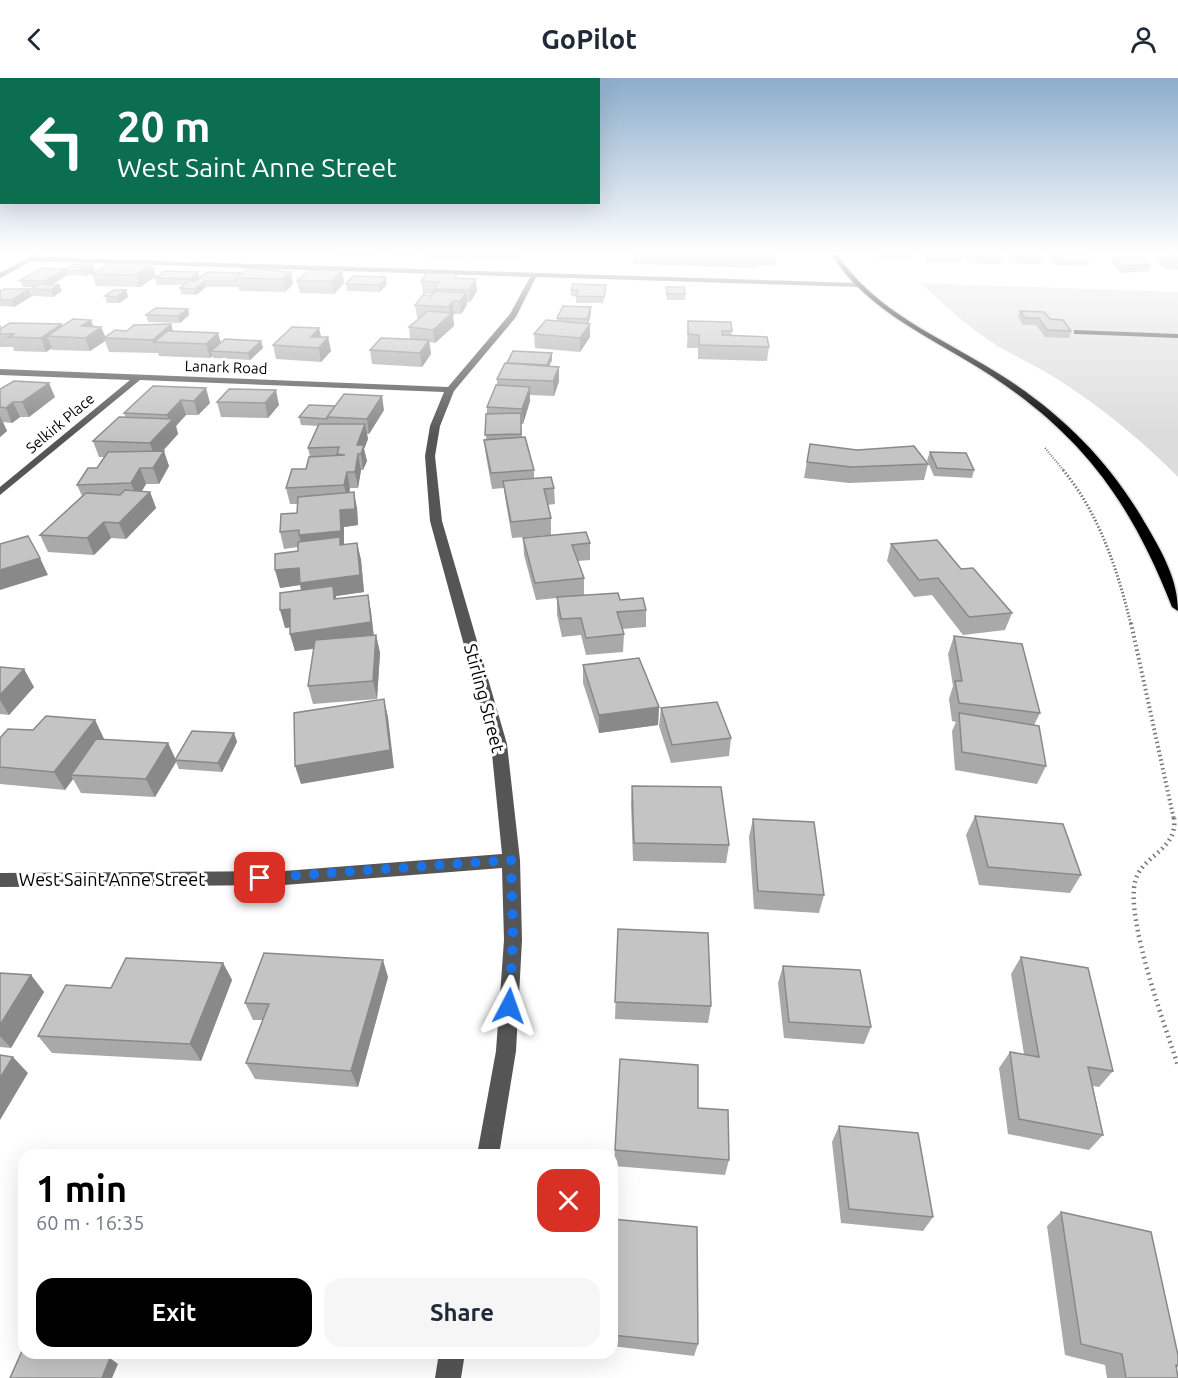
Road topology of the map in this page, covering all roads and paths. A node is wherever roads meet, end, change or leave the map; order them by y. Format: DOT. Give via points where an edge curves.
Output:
graph roads {
  1 [pos="513,315"];
  2 [pos="897,315"];
  3 [pos="1077,332"];
  4 [pos="1178,336"];
  5 [pos="0,372"];
  6 [pos="139,377"];
  7 [pos="450,390"];
  8 [pos="1039,441"];
  9 [pos="0,492"];
  10 [pos="1178,607"];
  11 [pos="511,860"];
  12 [pos="0,880"];
  13 [pos="1178,1066"];
  14 [pos="489,1149"];
  15 [pos="451,1359"];
  16 [pos="448,1378"];
  1 -- 7 [label="street, Stirling Street"];
  2 -- 10 [label="main road" via="1021,392 1077,440 1107,472 1138,515"];
  3 -- 4 [label="street"];
  5 -- 6 [label="street, Lanark Road"];
  6 -- 7 [label="street, Lanark Road"];
  6 -- 9 [label="street, Selkirk Place"];
  7 -- 11 [label="street, Stirling Street" via="435,426 430,456 436,521 499,744"];
  8 -- 13 [label="path" via="1066,472 1092,512 1114,564 1136,643 1175,822 1174,837 1167,849 1135,878 1132,892 1143,948"];
  11 -- 12 [label="street, West Saint Anne Street" via="284,878"];
  11 -- 14 [label="street, Stirling Street" via="513,940 506,1051"];
  15 -- 16 [label="street"];
}
